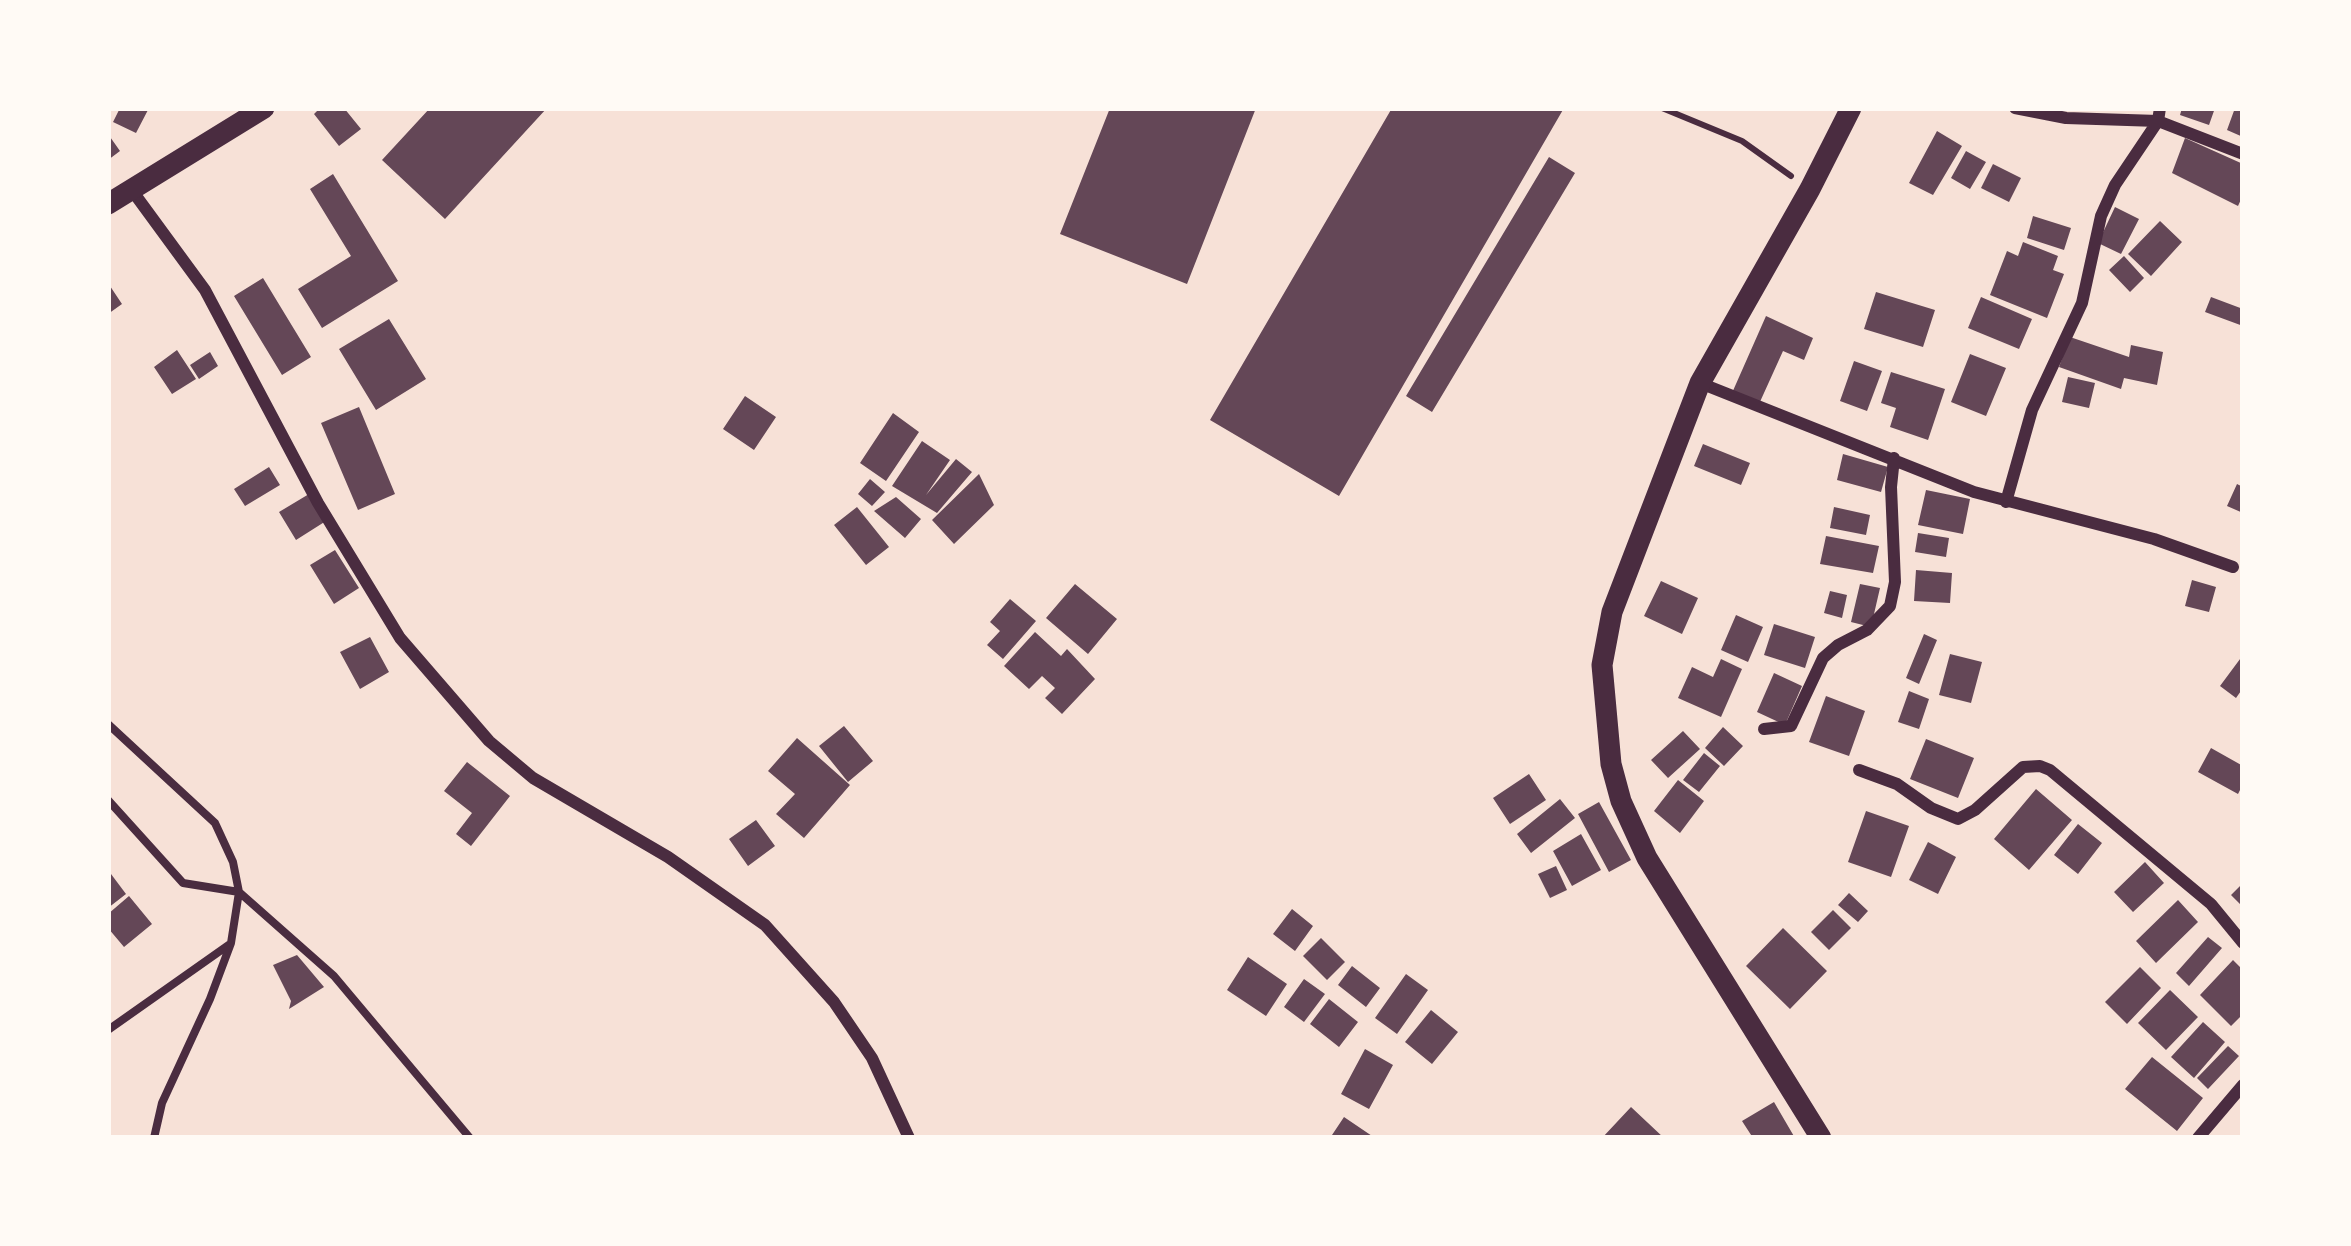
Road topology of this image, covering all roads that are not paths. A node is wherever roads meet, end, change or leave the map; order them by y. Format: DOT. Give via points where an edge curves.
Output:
graph roads {
  1 [pos="264,108"];
  2 [pos="1851,108"];
  3 [pos="2015,108"];
  4 [pos="2159,115"];
  5 [pos="2243,154"];
  6 [pos="131,189"];
  7 [pos="108,203"];
  8 [pos="1700,383"];
  9 [pos="1894,458"];
  10 [pos="2006,502"];
  11 [pos="2233,567"];
  12 [pos="108,724"];
  13 [pos="1764,729"];
  14 [pos="112,736"];
  15 [pos="1859,770"];
  16 [pos="108,800"];
  17 [pos="239,892"];
  18 [pos="231,943"];
  19 [pos="2243,943"];
  20 [pos="108,1030"];
  21 [pos="2243,1085"];
  22 [pos="154,1138"];
  23 [pos="470,1138"];
  24 [pos="909,1138"];
  25 [pos="1820,1138"];
  26 [pos="2198,1138"];
  1 -- 6 [label="main road"];
  2 -- 8 [label="main road"];
  3 -- 4 [label="street" via="2066,118"];
  4 -- 5 [label="street"];
  4 -- 10 [label="street" via="2102,215 2082,304 2032,410"];
  6 -- 7 [label="main road"];
  6 -- 24 [label="street" via="205,290 400,638 489,741 533,778 765,925 872,1058"];
  8 -- 9 [label="street"];
  8 -- 25 [label="main road" via="1612,612 1602,665 1611,764 1647,858"];
  9 -- 10 [label="street"];
  9 -- 13 [label="street" via="1890,606 1823,658 1791,726"];
  10 -- 11 [label="street"];
  12 -- 14 [label="lane"];
  14 -- 17 [label="lane" via="215,823"];
  15 -- 19 [label="street" via="1958,819 2023,767 2050,770 2211,904"];
  16 -- 17 [label="lane" via="183,883"];
  17 -- 18 [label="lane"];
  17 -- 23 [label="lane" via="334,976"];
  18 -- 20 [label="lane"];
  18 -- 22 [label="lane"];
  21 -- 26 [label="street"];
}
